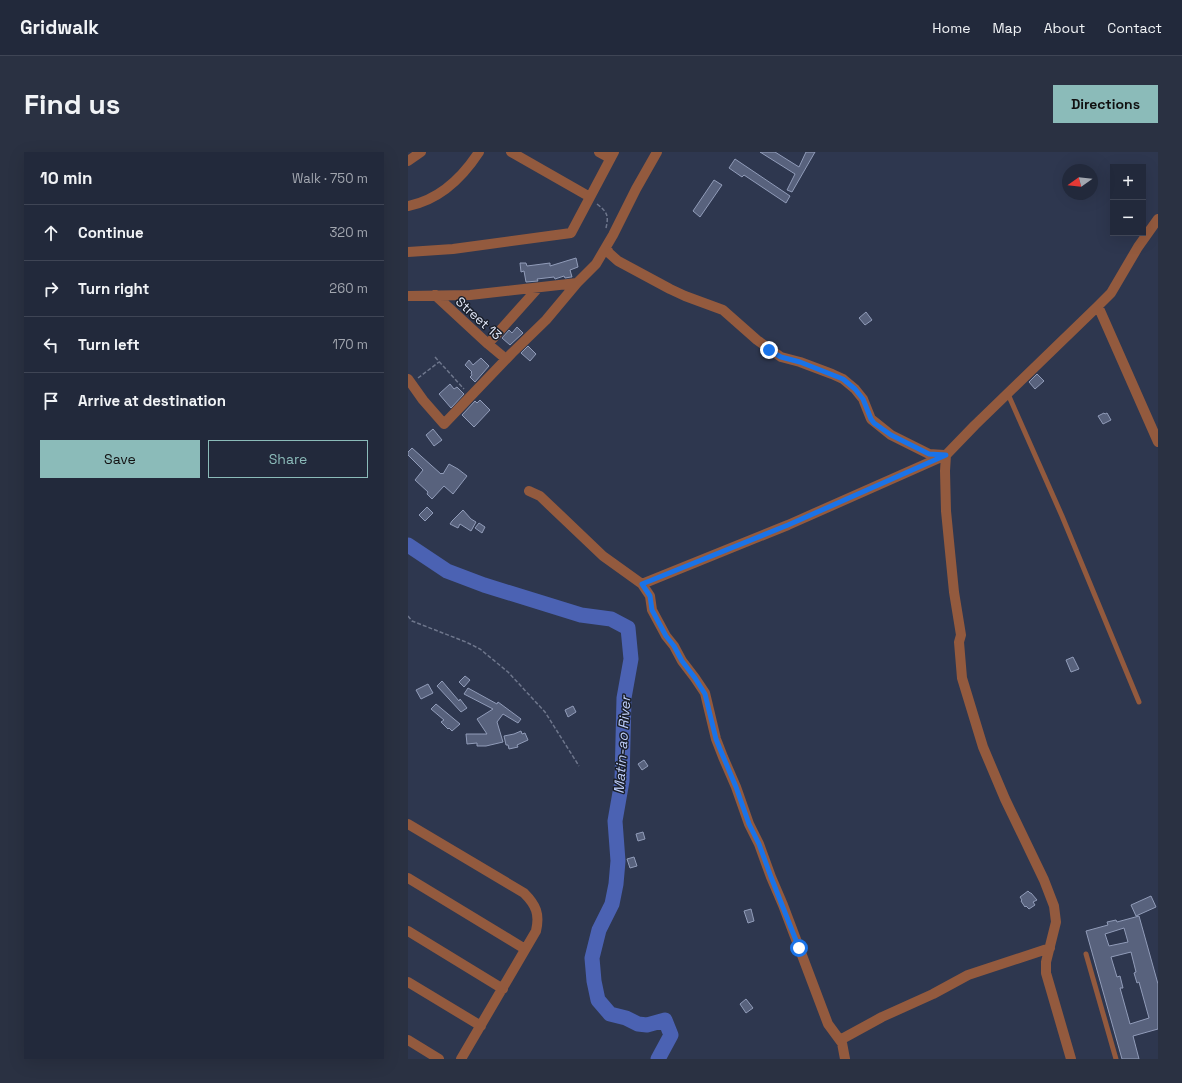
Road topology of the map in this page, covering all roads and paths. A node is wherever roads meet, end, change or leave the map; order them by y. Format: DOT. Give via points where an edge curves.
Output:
graph roads {
  1 [pos="421,152"];
  2 [pos="479,152"];
  3 [pos="511,152"];
  4 [pos="599,152"];
  5 [pos="657,152"];
  6 [pos="612,155"];
  7 [pos="408,161"];
  8 [pos="590,197"];
  9 [pos="408,206"];
  10 [pos="1158,220"];
  11 [pos="605,232"];
  12 [pos="606,247"];
  13 [pos="408,252"];
  14 [pos="577,283"];
  15 [pos="538,288"];
  16 [pos="435,295"];
  17 [pos="408,296"];
  18 [pos="1098,306"];
  19 [pos="488,344"];
  20 [pos="435,357"];
  21 [pos="506,359"];
  22 [pos="439,362"];
  23 [pos="410,381"];
  24 [pos="466,390"];
  25 [pos="1008,394"];
  26 [pos="1158,442"];
  27 [pos="946,455"];
  28 [pos="529,491"];
  29 [pos="642,584"];
  30 [pos="408,616"];
  31 [pos="1139,702"];
  32 [pos="579,766"];
  33 [pos="408,824"];
  34 [pos="408,878"];
  35 [pos="408,931"];
  36 [pos="1050,948"];
  37 [pos="525,950"];
  38 [pos="1086,954"];
  39 [pos="408,982"];
  40 [pos="503,989"];
  41 [pos="481,1026"];
  42 [pos="840,1040"];
  43 [pos="409,1042"];
  44 [pos="439,1059"];
  45 [pos="461,1059"];
  46 [pos="845,1059"];
  47 [pos="1071,1059"];
  48 [pos="1116,1059"];
  1 -- 7 [label="street"];
  2 -- 9 [label="street" via="454,183 434,197"];
  3 -- 8 [label="street"];
  4 -- 6 [label="street"];
  5 -- 12 [label="street"];
  6 -- 8 [label="street"];
  8 -- 11 [label="path" via="607,214"];
  8 -- 13 [label="street" via="571,234"];
  10 -- 18 [label="street" via="1138,247 1111,293"];
  12 -- 14 [label="street" via="596,264"];
  12 -- 27 [label="street" via="618,261 664,286 723,310 781,357 843,379 863,399 871,419 891,435 929,454"];
  14 -- 15 [label="street"];
  14 -- 21 [label="street" via="546,320"];
  15 -- 16 [label="street" via="470,295"];
  15 -- 19 [label="street"];
  16 -- 17 [label="street"];
  16 -- 19 [label="street, Street 13"];
  18 -- 25 [label="street"];
  18 -- 26 [label="street"];
  19 -- 21 [label="street, Street 13"];
  20 -- 22 [label="path"];
  21 -- 23 [label="street" via="444,424"];
  22 -- 23 [label="path"];
  22 -- 24 [label="path"];
  25 -- 27 [label="street"];
  25 -- 31 [label="lane"];
  27 -- 29 [label="street" via="788,525"];
  27 -- 36 [label="street" via="946,511 961,635 959,642 962,678 982,747 1055,910 1056,922"];
  28 -- 29 [label="street" via="535,492 546,501 603,556"];
  29 -- 42 [label="street" via="650,596 652,610 666,636 705,694 721,753 828,1024"];
  30 -- 32 [label="path" via="412,621 480,649 508,672 544,712"];
  33 -- 37 [label="street" via="524,893 533,902 538,923"];
  34 -- 37 [label="street"];
  35 -- 40 [label="street"];
  36 -- 42 [label="street" via="968,975"];
  36 -- 47 [label="street" via="1046,973"];
  37 -- 40 [label="street"];
  38 -- 48 [label="lane"];
  39 -- 41 [label="street"];
  40 -- 41 [label="street"];
  41 -- 45 [label="street"];
  42 -- 46 [label="street"];
  43 -- 44 [label="street"];
}
